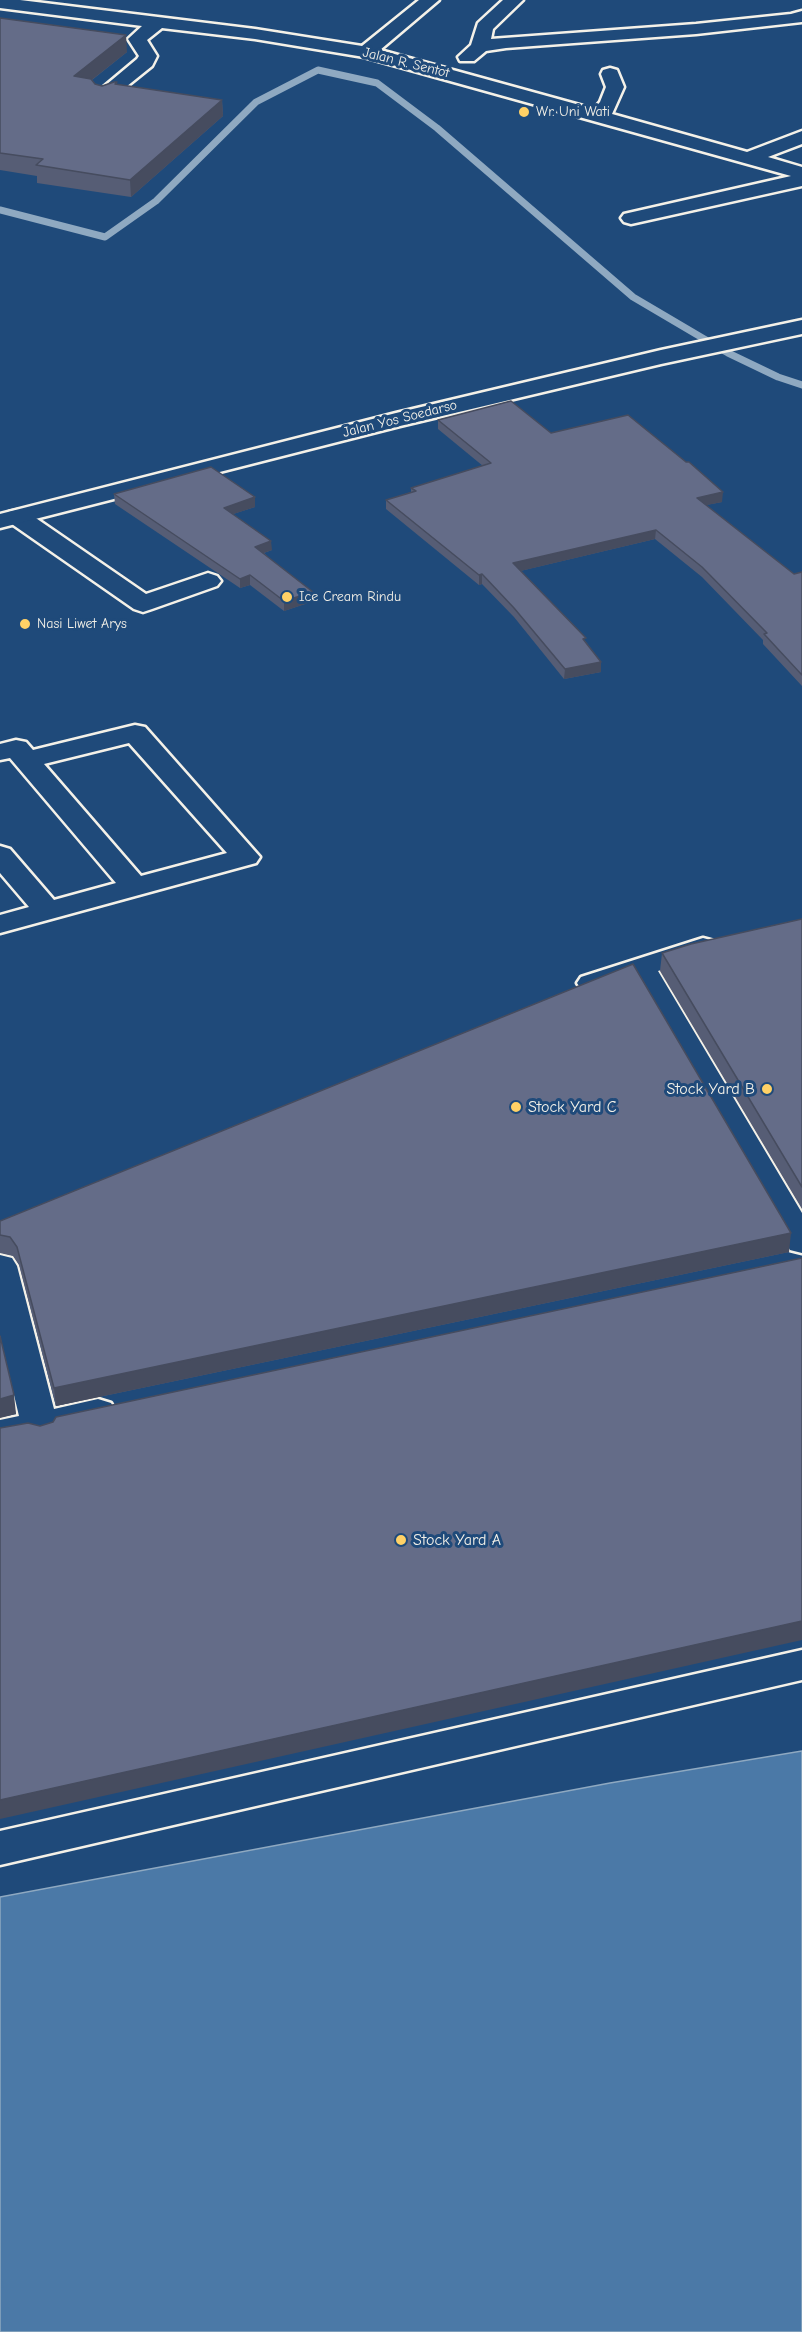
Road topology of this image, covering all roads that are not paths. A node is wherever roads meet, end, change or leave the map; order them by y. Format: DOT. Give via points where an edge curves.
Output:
graph roads {
  1 [pos="514,0"];
  2 [pos="421,1"];
  3 [pos="0,3"];
  4 [pos="150,14"];
  5 [pos="802,16"];
  6 [pos="216,19"];
  7 [pos="604,21"];
  8 [pos="116,36"];
  9 [pos="137,39"];
  10 [pos="506,42"];
  11 [pos="480,47"];
  12 [pos="366,52"];
  13 [pos="435,70"];
  14 [pos="610,75"];
  15 [pos="104,95"];
  16 [pos="597,116"];
  17 [pos="802,137"];
  18 [pos="748,158"];
  19 [pos="802,173"];
  20 [pos="802,180"];
  21 [pos="631,218"];
  22 [pos="802,314"];
  23 [pos="782,327"];
  24 [pos="654,351"];
  25 [pos="231,452"];
  26 [pos="4,511"];
  27 [pos="208,581"];
  28 [pos="13,756"];
  29 [pos="0,855"];
  30 [pos="134,886"];
  31 [pos="48,911"];
  32 [pos="0,924"];
  33 [pos="734,944"];
  34 [pos="653,968"];
  35 [pos="569,997"];
  36 [pos="802,1213"];
  37 [pos="795,1263"];
  38 [pos="0,1266"];
  39 [pos="0,1342"];
  40 [pos="134,1407"];
  41 [pos="21,1431"];
  42 [pos="802,1647"];
  43 [pos="802,1665"];
  44 [pos="0,1827"];
  45 [pos="0,1848"];
  1 -- 11 [label="main road" via="483,27"];
  2 -- 12 [label="main road"];
  3 -- 4 [label="main road, Jalan R. Sentot"];
  4 -- 6 [label="main road"];
  4 -- 9 [label="main road"];
  4 -- 12 [label="main road, Jalan R. Sentot"];
  5 -- 10 [label="main road" via="696,30"];
  7 -- 10 [label="main road"];
  8 -- 9 [label="main road"];
  9 -- 15 [label="main road" via="148,56 145,62"];
  10 -- 11 [label="main road"];
  11 -- 13 [label="main road"];
  12 -- 13 [label="main road, Jalan R. Sentot"];
  13 -- 16 [label="main road, Jalan R. Sentot"];
  14 -- 16 [label="main road" via="615,87 605,111"];
  16 -- 18 [label="main road, Jalan R. Sentot"];
  17 -- 18 [label="main road"];
  18 -- 19 [label="main road, Jalan R. Sentot"];
  20 -- 21 [label="main road"];
  22 -- 23 [label="main road, Jalan Yos Soedarso"];
  23 -- 24 [label="main road, Jalan Yos Soedarso"];
  24 -- 25 [label="main road, Jalan Yos Soedarso"];
  24 -- 25 [label="main road, Jalan Yos Soedarso" via="401,424"];
  25 -- 26 [label="main road, Jalan Yos Soedarso"];
  26 -- 27 [label="main road" via="143,604"];
  28 -- 30 [label="main road"];
  28 -- 30 [label="main road" via="135,733 246,857"];
  29 -- 31 [label="main road"];
  30 -- 31 [label="main road"];
  31 -- 32 [label="main road"];
  33 -- 34 [label="main road"];
  34 -- 35 [label="main road"];
  34 -- 36 [label="main road"];
  34 -- 37 [label="main road"];
  38 -- 41 [label="main road"];
  39 -- 41 [label="main road"];
  40 -- 41 [label="main road"];
  42 -- 44 [label="main road"];
  43 -- 45 [label="main road"];
}
